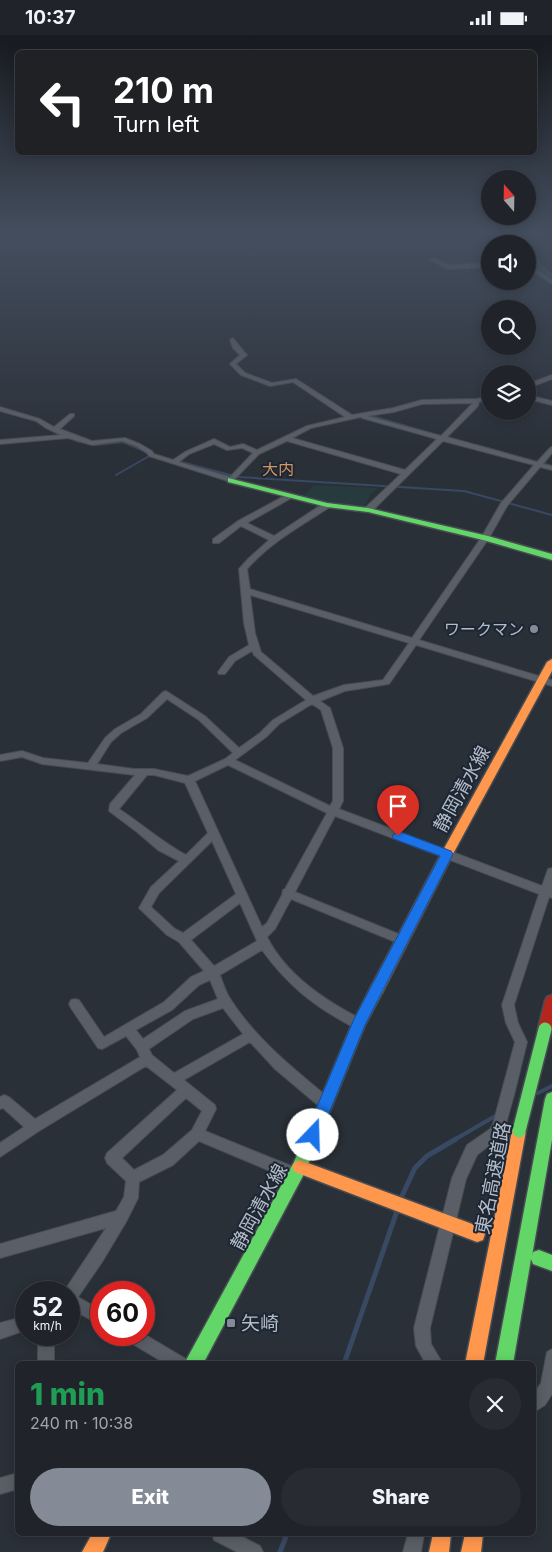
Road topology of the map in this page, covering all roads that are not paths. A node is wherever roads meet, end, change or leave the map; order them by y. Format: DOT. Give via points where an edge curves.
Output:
graph roads {
  1 [pos="232,340"];
  2 [pos="552,377"];
  3 [pos="536,383"];
  4 [pos="536,399"];
  5 [pos="481,400"];
  6 [pos="476,401"];
  7 [pos="552,403"];
  8 [pos="0,409"];
  9 [pos="72,415"];
  10 [pos="358,415"];
  11 [pos="350,417"];
  12 [pos="56,429"];
  13 [pos="67,436"];
  14 [pos="441,438"];
  15 [pos="285,439"];
  16 [pos="0,442"];
  17 [pos="552,449"];
  18 [pos="257,453"];
  19 [pos="174,462"];
  20 [pos="539,464"];
  21 [pos="552,468"];
  22 [pos="406,473"];
  23 [pos="231,480"];
  24 [pos="292,496"];
  25 [pos="327,505"];
  26 [pos="368,510"];
  27 [pos="241,523"];
  28 [pos="485,538"];
  29 [pos="275,540"];
  30 [pos="216,541"];
  31 [pos="552,557"];
  32 [pos="247,591"];
  33 [pos="414,642"];
  34 [pos="254,646"];
  35 [pos="552,662"];
  36 [pos="222,672"];
  37 [pos="547,682"];
  38 [pos="312,700"];
  39 [pos="239,753"];
  40 [pos="0,758"];
  41 [pos="228,761"];
  42 [pos="90,767"];
  43 [pos="144,772"];
  44 [pos="189,780"];
  45 [pos="332,811"];
  46 [pos="214,833"];
  47 [pos="447,854"];
  48 [pos="187,860"];
  49 [pos="552,872"];
  50 [pos="548,892"];
  51 [pos="288,893"];
  52 [pos="241,896"];
  53 [pos="183,939"];
  54 [pos="262,939"];
  55 [pos="402,940"];
  56 [pos="213,973"];
  57 [pos="552,1001"];
  58 [pos="226,1002"];
  59 [pos="75,1004"];
  60 [pos="359,1024"];
  61 [pos="128,1029"];
  62 [pos="548,1034"];
  63 [pos="251,1035"];
  64 [pos="519,1035"];
  65 [pos="145,1053"];
  66 [pos="172,1080"];
  67 [pos="186,1090"];
  68 [pos="0,1103"];
  69 [pos="325,1103"];
  70 [pos="551,1104"];
  71 [pos="34,1127"];
  72 [pos="197,1134"];
  73 [pos="0,1151"];
  74 [pos="298,1171"];
  75 [pos="133,1178"];
  76 [pos="121,1217"];
  77 [pos="449,1225"];
  78 [pos="477,1234"];
  79 [pos="0,1251"];
  80 [pos="538,1258"];
  81 [pos="552,1263"];
  82 [pos="80,1282"];
  83 [pos="15,1326"];
  84 [pos="0,1331"];
  85 [pos="46,1346"];
  86 [pos="150,1346"];
  87 [pos="552,1357"];
  88 [pos="46,1361"];
  89 [pos="176,1361"];
  90 [pos="195,1361"];
  91 [pos="433,1361"];
  92 [pos="475,1361"];
  93 [pos="505,1361"];
  94 [pos="536,1403"];
  95 [pos="15,1482"];
  96 [pos="0,1486"];
  97 [pos="101,1536"];
  98 [pos="224,1536"];
  99 [pos="416,1536"];
  100 [pos="442,1536"];
  101 [pos="474,1536"];
  102 [pos="92,1552"];
  103 [pos="254,1552"];
  104 [pos="412,1552"];
  105 [pos="439,1552"];
  106 [pos="470,1552"];
  1 -- 11 [label="street" via="244,355 233,363 243,374 272,385 294,380"];
  2 -- 3 [label="street"];
  4 -- 7 [label="street"];
  5 -- 6 [label="street"];
  6 -- 10 [label="street" via="422,402"];
  6 -- 14 [label="street" via="476,405"];
  8 -- 12 [label="street"];
  9 -- 12 [label="street"];
  10 -- 11 [label="street"];
  10 -- 14 [label="street"];
  11 -- 15 [label="street" via="309,427"];
  12 -- 13 [label="street"];
  13 -- 16 [label="street"];
  13 -- 19 [label="street" via="92,443 123,439 151,455"];
  14 -- 20 [label="street"];
  14 -- 22 [label="street"];
  15 -- 18 [label="street"];
  15 -- 22 [label="street"];
  17 -- 20 [label="street"];
  18 -- 19 [label="street" via="243,446 229,449 214,441"];
  18 -- 23 [label="street"];
  19 -- 23 [label="street"];
  20 -- 21 [label="street"];
  20 -- 28 [label="street" via="509,498"];
  22 -- 26 [label="street"];
  23 -- 24 [label="main road"];
  24 -- 25 [label="main road"];
  24 -- 27 [label="street"];
  25 -- 26 [label="main road"];
  25 -- 29 [label="street"];
  26 -- 28 [label="main road"];
  27 -- 29 [label="street"];
  27 -- 30 [label="street"];
  28 -- 31 [label="main road"];
  28 -- 33 [label="street"];
  29 -- 32 [label="street" via="243,569"];
  32 -- 33 [label="street"];
  32 -- 34 [label="street"];
  33 -- 37 [label="street"];
  33 -- 38 [label="street" via="386,682 344,688"];
  34 -- 36 [label="street" via="232,659"];
  34 -- 38 [label="street" via="262,658"];
  35 -- 37 [label="main road, 静岡清水線"];
  37 -- 47 [label="main road, 静岡清水線"];
  38 -- 39 [label="street" via="276,722"];
  38 -- 45 [label="street" via="325,708 337,743 338,801"];
  39 -- 41 [label="street"];
  39 -- 42 [label="street" via="202,718 166,694 144,716 108,740"];
  40 -- 42 [label="street" via="22,754 42,761"];
  41 -- 44 [label="street"];
  41 -- 45 [label="street"];
  42 -- 43 [label="street"];
  43 -- 44 [label="street"];
  43 -- 48 [label="street" via="114,811 162,847"];
  44 -- 46 [label="street"];
  45 -- 47 [label="street"];
  45 -- 51 [label="street"];
  46 -- 48 [label="street"];
  46 -- 52 [label="street"];
  47 -- 50 [label="street"];
  47 -- 55 [label="main road, 静岡清水線"];
  48 -- 53 [label="street" via="155,889 145,908"];
  49 -- 50 [label="street"];
  50 -- 64 [label="street" via="508,1005"];
  51 -- 54 [label="street"];
  51 -- 55 [label="street"];
  52 -- 53 [label="street"];
  52 -- 54 [label="street"];
  53 -- 56 [label="street"];
  54 -- 56 [label="street"];
  54 -- 60 [label="street" via="293,981 319,1003"];
  55 -- 60 [label="main road, 静岡清水線"];
  56 -- 58 [label="street"];
  56 -- 61 [label="street" via="196,981 168,1006"];
  57 -- 62 [label="main road, 東名高速道路"];
  58 -- 63 [label="street"];
  58 -- 65 [label="street" via="189,1015"];
  59 -- 61 [label="street" via="102,1044"];
  60 -- 69 [label="main road, 静岡清水線"];
  61 -- 65 [label="street"];
  62 -- 64 [label="street" via="535,1038"];
  62 -- 92 [label="main road, 東名高速道路, bridge" via="519,1131"];
  63 -- 66 [label="street"];
  63 -- 69 [label="street" via="279,1065"];
  64 -- 77 [label="street" via="520,1050 499,1127 466,1159"];
  65 -- 66 [label="street"];
  65 -- 71 [label="street"];
  66 -- 67 [label="street"];
  67 -- 72 [label="street" via="210,1109"];
  67 -- 75 [label="street" via="112,1157"];
  68 -- 71 [label="street" via="4,1101"];
  69 -- 74 [label="main road, 静岡清水線"];
  70 -- 93 [label="main road"];
  71 -- 73 [label="street"];
  72 -- 74 [label="street"];
  72 -- 75 [label="street" via="168,1161"];
  74 -- 77 [label="main road"];
  74 -- 90 [label="main road, 静岡清水線"];
  75 -- 76 [label="street" via="131,1198"];
  76 -- 79 [label="street"];
  76 -- 82 [label="street"];
  77 -- 78 [label="main road"];
  77 -- 91 [label="street" via="422,1327 424,1346"];
  80 -- 81 [label="main road"];
  83 -- 84 [label="street"];
  85 -- 88 [label="street"];
  86 -- 89 [label="street"];
  87 -- 94 [label="street" via="544,1397"];
  95 -- 96 [label="street"];
  97 -- 102 [label="main road"];
  98 -- 103 [label="street"];
  99 -- 104 [label="street"];
  100 -- 105 [label="main road"];
  101 -- 106 [label="main road"];
}
